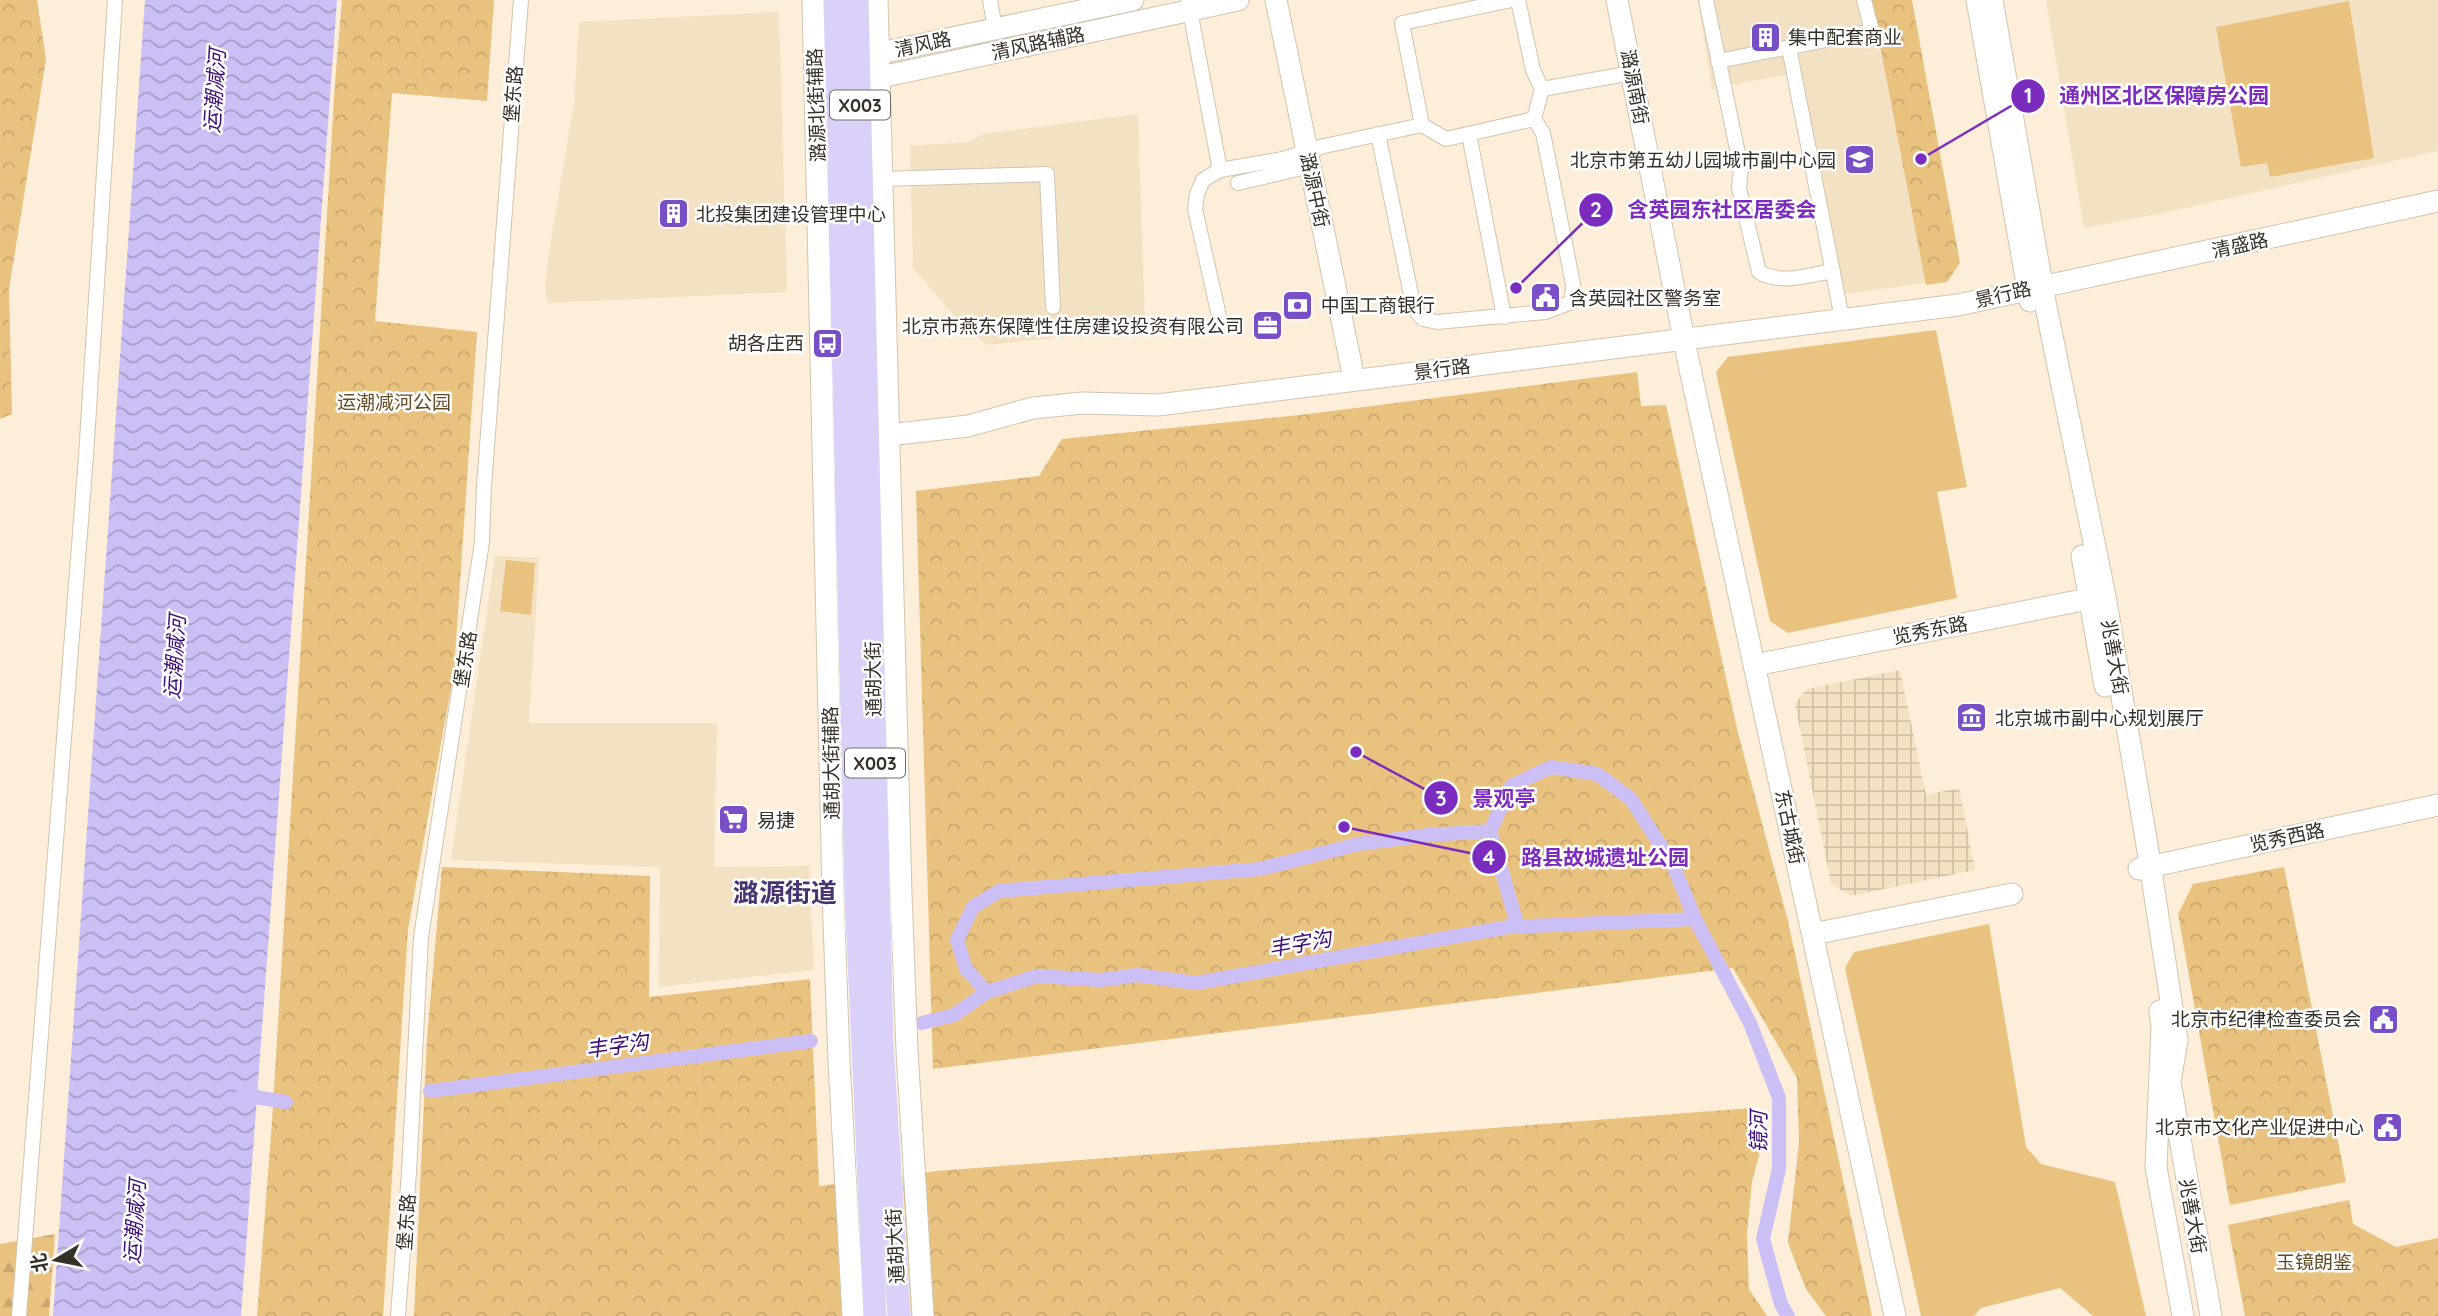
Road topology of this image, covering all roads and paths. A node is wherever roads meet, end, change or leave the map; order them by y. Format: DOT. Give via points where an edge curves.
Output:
graph roads {
  1 [pos="115,0"];
  2 [pos="521,0"];
  3 [pos="813,0"];
  4 [pos="835,0"];
  5 [pos="857,0"];
  6 [pos="877,0"];
  7 [pos="990,0"];
  8 [pos="1133,0"];
  9 [pos="1238,0"];
  10 [pos="1276,0"];
  11 [pos="1512,0"];
  12 [pos="1518,0"];
  13 [pos="1617,0"];
  14 [pos="1706,0"];
  15 [pos="1864,0"];
  16 [pos="1977,0"];
  17 [pos="1992,0"];
  18 [pos="1189,5"];
  19 [pos="995,29"];
  20 [pos="1788,48"];
  21 [pos="858,57"];
  22 [pos="1718,61"];
  23 [pos="1632,73"];
  24 [pos="859,82"];
  25 [pos="1542,89"];
  26 [pos="1534,119"];
  27 [pos="1422,125"];
  28 [pos="1378,134"];
  29 [pos="1469,134"];
  30 [pos="1308,159"];
  31 [pos="1220,170"];
  32 [pos="881,179"];
  33 [pos="1238,183"];
  34 [pos="2438,201"];
  35 [pos="840,210"];
  36 [pos="1833,271"];
  37 [pos="2035,287"];
  38 [pos="1053,307"];
  39 [pos="1219,316"];
  40 [pos="1504,317"];
  41 [pos="1842,319"];
  42 [pos="1684,338"];
  43 [pos="1354,379"];
  44 [pos="878,439"];
  45 [pos="845,455"];
  46 [pos="2097,597"];
  47 [pos="1755,665"];
  48 [pos="2438,805"];
  49 [pos="2143,868"];
  50 [pos="2012,894"];
  51 [pos="1813,934"];
  52 [pos="19,1316"];
  53 [pos="398,1316"];
  54 [pos="853,1316"];
  55 [pos="876,1316"];
  56 [pos="899,1316"];
  57 [pos="923,1316"];
  58 [pos="1895,1316"];
  59 [pos="2183,1316"];
  60 [pos="2211,1316"];
  1 -- 52 [label="street" via="86,456"];
  2 -- 53 [label="street, 堡东路" via="482,542 421,937"];
  3 -- 35 [label="street, 潞源北街辅路"];
  4 -- 21 [label="main road, X003"];
  5 -- 21 [label="main road, X003"];
  6 -- 21 [label="street"];
  7 -- 19 [label="street"];
  8 -- 19 [label="street, 清风路"];
  9 -- 18 [label="street, 清风路辅路"];
  10 -- 30 [label="street, 潞源中街"];
  11 -- 27 [label="street" via="1402,23"];
  12 -- 25 [label="street"];
  13 -- 23 [label="street, 潞源南街"];
  14 -- 22 [label="street"];
  15 -- 20 [label="street" via="1872,32"];
  16 -- 37 [label="street, 兆善大街"];
  17 -- 37 [label="street, 兆善大街"];
  18 -- 24 [label="street, 清风路辅路"];
  18 -- 31 [label="street"];
  19 -- 21 [label="street, 清风路"];
  20 -- 22 [label="street"];
  20 -- 36 [label="street"];
  21 -- 24 [label="main road, X003"];
  21 -- 24 [label="street"];
  22 -- 36 [label="street" via="1741,168 1738,188 1759,272 1772,279 1790,279"];
  23 -- 25 [label="street"];
  23 -- 42 [label="street, 潞源南街"];
  24 -- 32 [label="street"];
  24 -- 35 [label="main road, X003"];
  25 -- 26 [label="street"];
  26 -- 29 [label="street"];
  26 -- 40 [label="street" via="1543,133 1573,284 1572,302 1545,312"];
  27 -- 28 [label="street"];
  27 -- 29 [label="street" via="1446,139"];
  28 -- 30 [label="street"];
  28 -- 40 [label="street" via="1414,309 1423,319 1437,323"];
  29 -- 40 [label="street"];
  30 -- 31 [label="street"];
  30 -- 33 [label="street"];
  30 -- 43 [label="street, 潞源中街"];
  31 -- 39 [label="street" via="1203,180 1195,209"];
  32 -- 38 [label="street" via="1047,174"];
  32 -- 44 [label="street"];
  34 -- 37 [label="street, 清盛路"];
  35 -- 44 [label="main road, 通胡大街 / X003"];
  35 -- 45 [label="main road, 通胡大街 / X003"];
  35 -- 54 [label="street, 通胡大街辅路" via="835,947"];
  36 -- 41 [label="street"];
  37 -- 41 [label="street, 景行路" via="1958,304"];
  37 -- 46 [label="street, 兆善大街"];
  41 -- 42 [label="street, 景行路"];
  42 -- 43 [label="street, 景行路"];
  42 -- 47 [label="street, 东古城街"];
  43 -- 44 [label="street, 景行路" via="1158,405 1083,403 1033,408 968,426"];
  44 -- 45 [label="street, 景行路"];
  44 -- 56 [label="main road, 通胡大街 / X003" via="882,1042"];
  44 -- 57 [label="street"];
  45 -- 55 [label="main road, 通胡大街 / X003" via="858,982"];
  46 -- 47 [label="street, 览秀东路"];
  46 -- 49 [label="street, 兆善大街"];
  47 -- 51 [label="street, 东古城街"];
  48 -- 49 [label="street, 览秀西路"];
  49 -- 59 [label="street, 兆善大街" via="2162,1027 2157,1167"];
  49 -- 60 [label="street, 兆善大街" via="2177,1040 2170,1082"];
  50 -- 51 [label="street"];
  51 -- 58 [label="street, 东古城街"];
}
